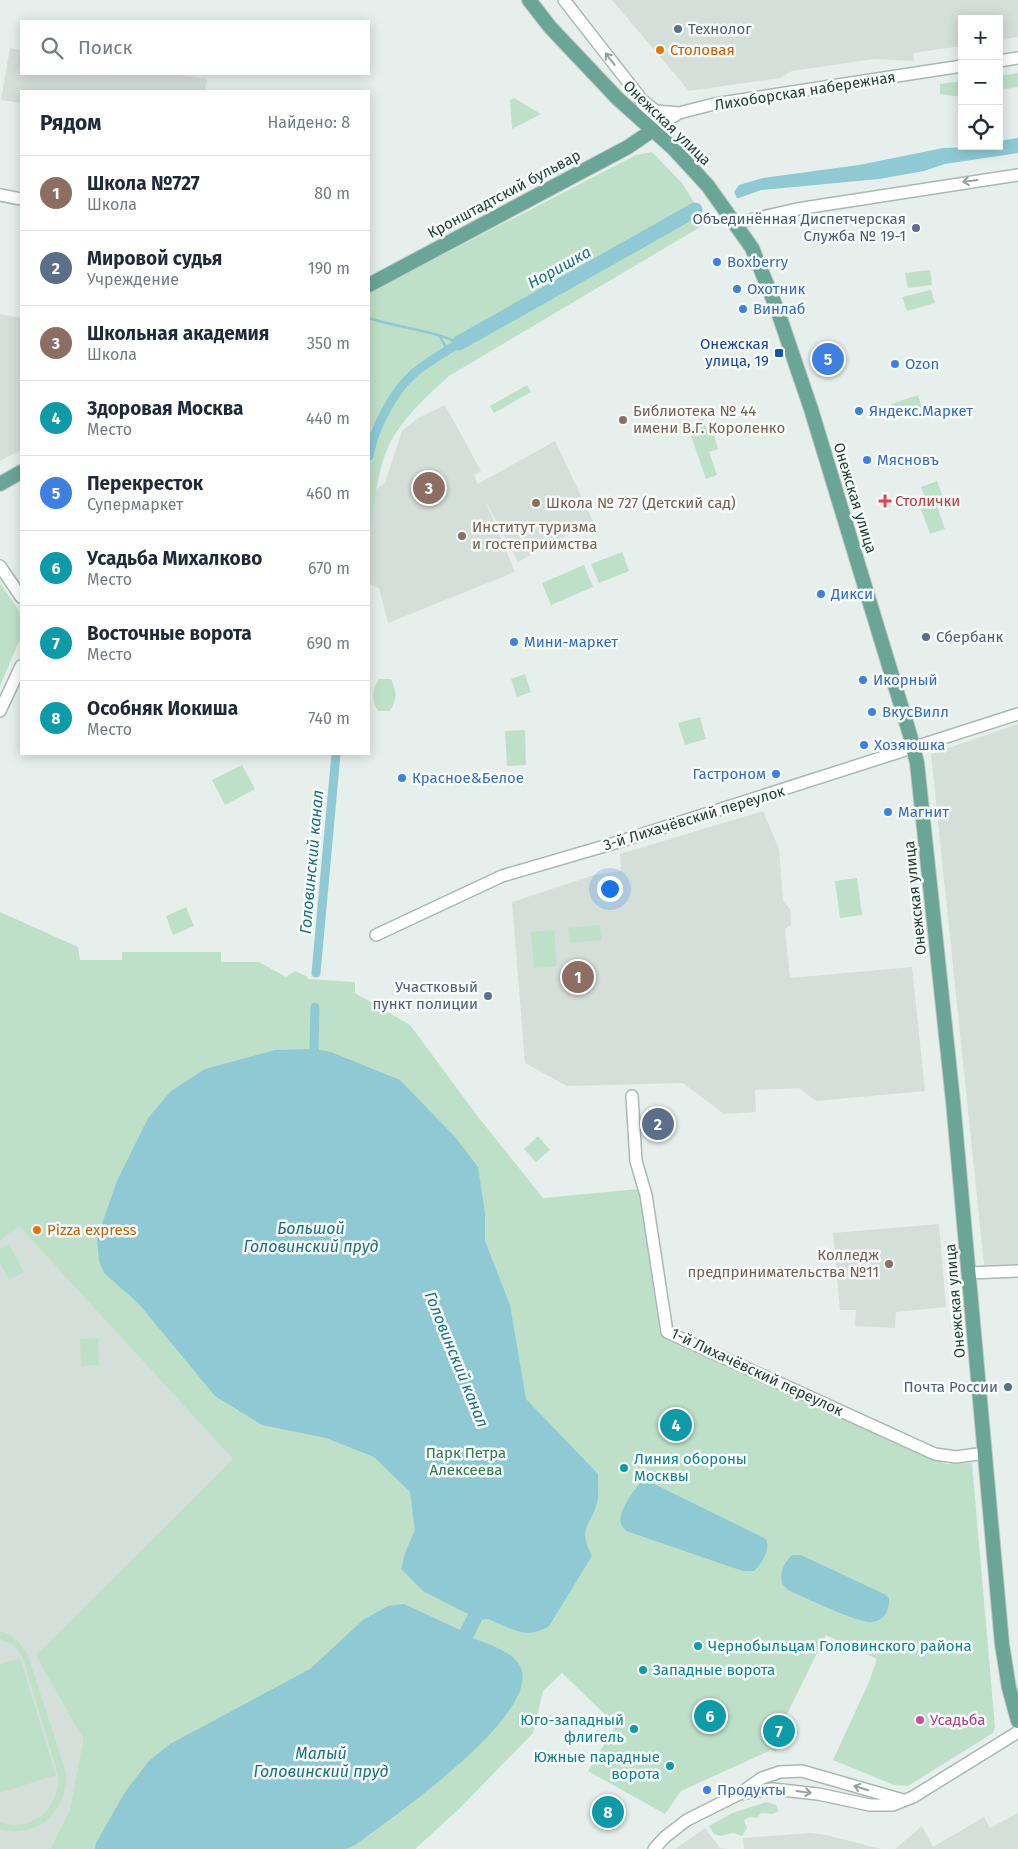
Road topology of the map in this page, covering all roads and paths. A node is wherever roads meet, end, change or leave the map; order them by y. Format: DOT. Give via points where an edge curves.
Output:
graph roads {
  1 [pos="529,0"];
  2 [pos="564,0"];
  3 [pos="1018,58"];
  4 [pos="1003,60"];
  5 [pos="958,67"];
  6 [pos="639,96"];
  7 [pos="679,113"];
  8 [pos="653,130"];
  9 [pos="1018,174"];
  10 [pos="0,195"];
  11 [pos="20,199"];
  12 [pos="736,223"];
  13 [pos="370,284"];
  14 [pos="20,473"];
  15 [pos="0,484"];
  16 [pos="0,566"];
  17 [pos="20,596"];
  18 [pos="20,668"];
  19 [pos="0,711"];
  20 [pos="1018,714"];
  21 [pos="914,748"];
  22 [pos="376,935"];
  23 [pos="632,1096"];
  24 [pos="1018,1271"];
  25 [pos="969,1273"];
  26 [pos="985,1454"];
  27 [pos="1018,1721"];
  28 [pos="1018,1732"];
  29 [pos="739,1794"];
  30 [pos="908,1800"];
  31 [pos="654,1849"];
  1 -- 8 [label="main road, Онежская улица" via="618,99"];
  6 -- 2 [label="street, one-way"];
  3 -- 4 [label="street"];
  5 -- 7 [label="street, Лихоборская набережная" via="723,103"];
  6 -- 7 [label="street" via="656,111"];
  6 -- 8 [label="street"];
  7 -- 8 [label="street, Лихоборская набережная"];
  8 -- 12 [label="main road, Онежская улица" via="708,186"];
  8 -- 13 [label="main road, Кронштадтский бульвар" via="628,147"];
  9 -- 12 [label="street, one-way" via="797,209"];
  10 -- 11 [label="street"];
  12 -- 21 [label="main road, Онежская улица" via="752,248 780,317"];
  14 -- 15 [label="main road"];
  16 -- 17 [label="street"];
  18 -- 19 [label="street"];
  20 -- 21 [label="street, 3-й Лихачёвский переулок"];
  21 -- 22 [label="street, 3-й Лихачёвский переулок" via="502,876"];
  21 -- 25 [label="main road, Онежская улица" via="954,1101"];
  23 -- 26 [label="street, 1-й Лихачёвский переулок" via="636,1161 646,1195 667,1332 935,1454 956,1457"];
  24 -- 25 [label="street"];
  25 -- 26 [label="main road, Онежская улица"];
  26 -- 27 [label="main road, Онежская улица" via="1005,1663"];
  28 -- 30 [label="street"];
  29 -- 30 [label="street, one-way" via="779,1790 883,1806"];
  30 -- 29 [label="street, one-way" via="891,1798 816,1774 790,1770 762,1778"];
  29 -- 31 [label="street" via="687,1820"];
}
